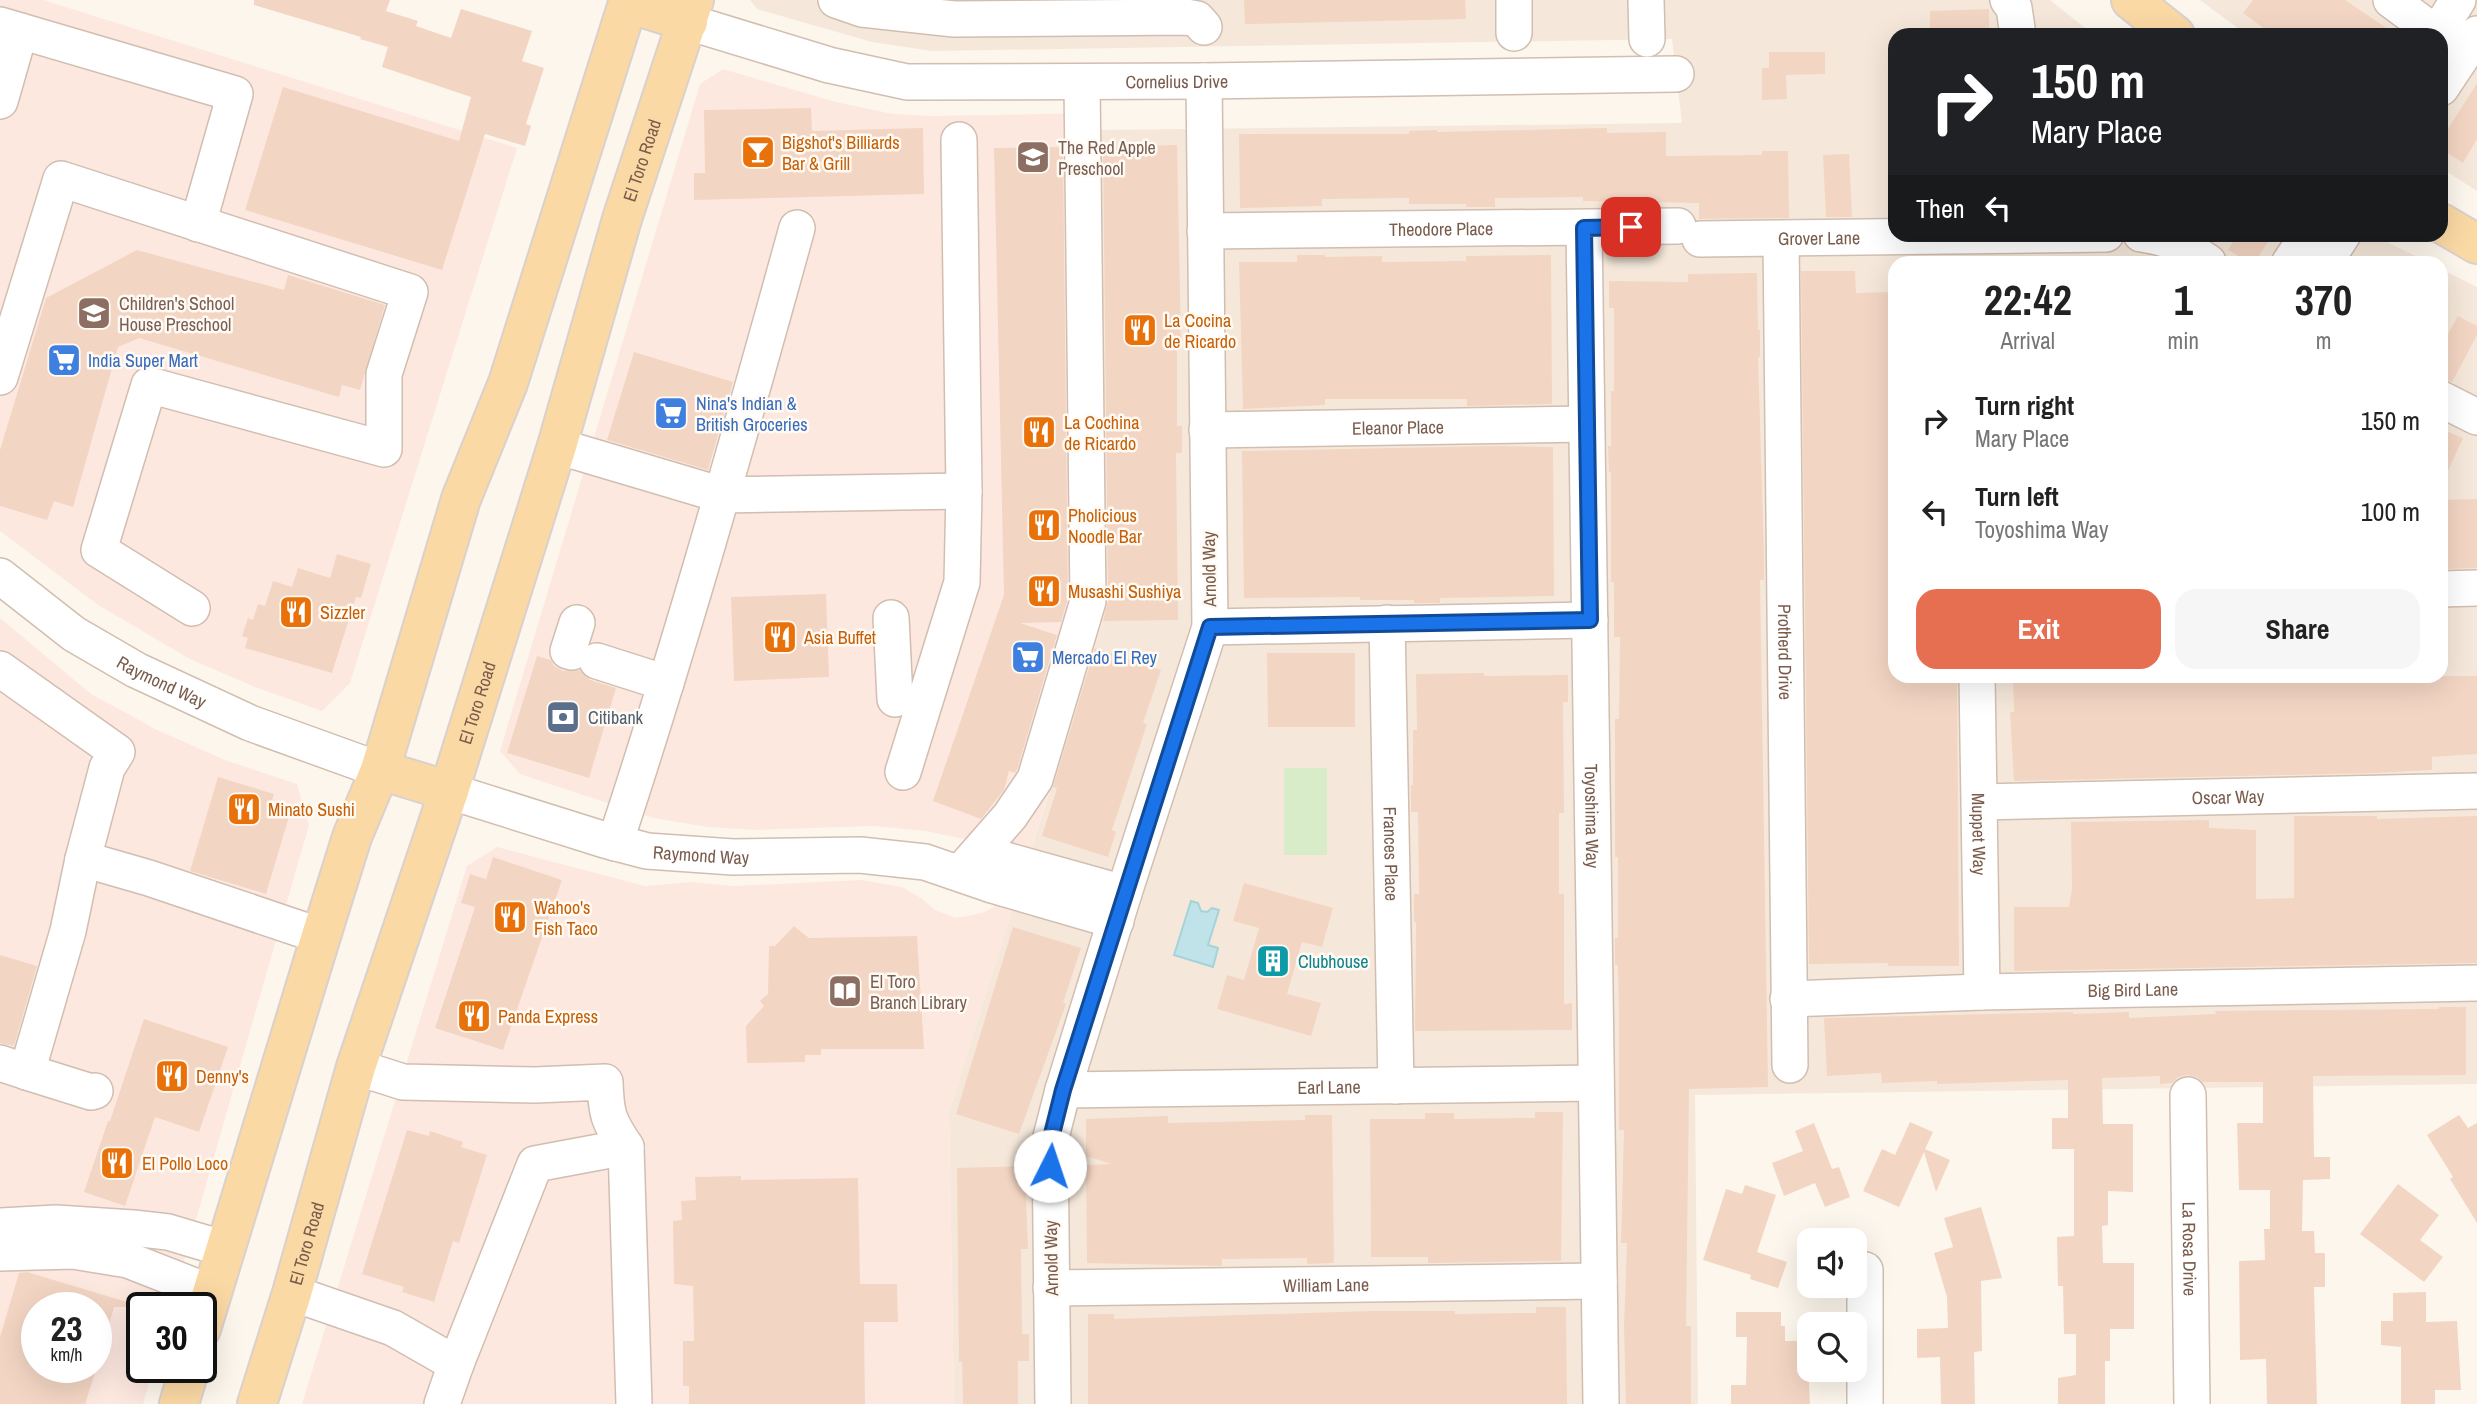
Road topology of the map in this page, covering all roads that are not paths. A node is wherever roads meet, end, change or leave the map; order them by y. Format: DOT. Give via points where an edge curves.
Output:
graph roads {
  1 [pos="836,0"];
  2 [pos="1646,0"];
  3 [pos="2008,0"];
  4 [pos="2131,0"];
  5 [pos="2391,0"];
  6 [pos="2458,0"];
  7 [pos="624,1"];
  8 [pos="691,11"];
  9 [pos="1203,27"];
  10 [pos="10,28"];
  11 [pos="2017,28"];
  12 [pos="2166,28"];
  13 [pos="2433,28"];
  14 [pos="1647,39"];
  15 [pos="2453,41"];
  16 [pos="2448,61"];
  17 [pos="1676,74"];
  18 [pos="1204,81"];
  19 [pos="1082,83"];
  20 [pos="0,101"];
  21 [pos="959,140"];
  22 [pos="198,223"];
  23 [pos="2448,227"];
  24 [pos="797,228"];
  25 [pos="1584,228"];
  26 [pos="1205,231"];
  27 [pos="1689,233"];
  28 [pos="1781,239"];
  29 [pos="2000,242"];
  30 [pos="2174,242"];
  31 [pos="2477,244"];
  32 [pos="1970,250"];
  33 [pos="2199,256"];
  34 [pos="0,377"];
  35 [pos="2448,402"];
  36 [pos="2477,417"];
  37 [pos="1586,424"];
  38 [pos="1208,430"];
  39 [pos="557,446"];
  40 [pos="964,491"];
  41 [pos="722,495"];
  42 [pos="0,576"];
  43 [pos="2477,588"];
  44 [pos="2448,589"];
  45 [pos="192,608"];
  46 [pos="891,618"];
  47 [pos="1590,620"];
  48 [pos="1387,623"];
  49 [pos="1210,627"];
  50 [pos="582,645"];
  51 [pos="0,670"];
  52 [pos="666,683"];
  53 [pos="1977,683"];
  54 [pos="895,699"];
  55 [pos="380,770"];
  56 [pos="903,772"];
  57 [pos="449,791"];
  58 [pos="2477,791"];
  59 [pos="1980,802"];
  60 [pos="615,843"];
  61 [pos="83,859"];
  62 [pos="960,873"];
  63 [pos="1120,907"];
  64 [pos="321,936"];
  65 [pos="2477,983"];
  66 [pos="1982,992"];
  67 [pos="1788,999"];
  68 [pos="1790,1065"];
  69 [pos="13,1067"];
  70 [pos="356,1067"];
  71 [pos="1596,1083"];
  72 [pos="1396,1086"];
  73 [pos="1063,1090"];
  74 [pos="95,1091"];
  75 [pos="2188,1095"];
  76 [pos="626,1147"];
  77 [pos="0,1226"];
  78 [pos="225,1249"];
  79 [pos="0,1253"];
  80 [pos="1599,1281"];
  81 [pos="1051,1288"];
  82 [pos="178,1292"];
  83 [pos="213,1292"];
  84 [pos="292,1293"];
  85 [pos="1865,1298"];
  86 [pos="456,1364"];
  87 [pos="185,1383"];
  88 [pos="179,1404"];
  89 [pos="257,1404"];
  90 [pos="442,1404"];
  91 [pos="634,1404"];
  92 [pos="1053,1404"];
  93 [pos="1601,1404"];
  94 [pos="1866,1404"];
  95 [pos="2192,1404"];
  1 -- 9 [label="street" via="854,8 929,18 1186,17 1197,19"];
  2 -- 14 [label="street"];
  3 -- 11 [label="street"];
  4 -- 12 [label="main road"];
  5 -- 13 [label="street"];
  6 -- 15 [label="street"];
  7 -- 8 [label="main road"];
  7 -- 55 [label="main road" via="508,383 461,499"];
  8 -- 19 [label="street, Cornelius Drive" via="829,65 907,82"];
  8 -- 39 [label="main road, El Toro Road" via="622,219"];
  10 -- 20 [label="street"];
  10 -- 22 [label="street" via="235,94"];
  15 -- 16 [label="street"];
  17 -- 18 [label="street, Cornelius Drive"];
  18 -- 19 [label="street, Cornelius Drive"];
  18 -- 26 [label="street, Arnold Way"];
  19 -- 62 [label="street" via="1088,601 1035,779 1010,816"];
  21 -- 40 [label="street"];
  22 -- 34 [label="street" via="61,179"];
  22 -- 45 [label="street" via="410,292 384,374 384,449 149,385 99,550"];
  23 -- 31 [label="main road"];
  24 -- 41 [label="street"];
  25 -- 26 [label="street, Theodore Place"];
  25 -- 27 [label="street, Theodore Place"];
  25 -- 37 [label="street, Toyoshima Way"];
  26 -- 38 [label="street, Arnold Way"];
  27 -- 28 [label="street, Grover Lane"];
  28 -- 32 [label="street, Grover Lane"];
  28 -- 67 [label="street, Protherd Drive"];
  29 -- 32 [label="street, Grover Lane"];
  30 -- 33 [label="street"];
  35 -- 36 [label="street"];
  37 -- 38 [label="street, Eleanor Place"];
  37 -- 47 [label="street, Toyoshima Way"];
  38 -- 49 [label="street, Arnold Way"];
  39 -- 41 [label="street"];
  39 -- 57 [label="main road, El Toro Road"];
  40 -- 41 [label="street"];
  40 -- 56 [label="street" via="962,582"];
  41 -- 52 [label="street"];
  42 -- 55 [label="street, Raymond Way" via="74,634 136,670 250,723"];
  43 -- 44 [label="street"];
  46 -- 54 [label="street"];
  47 -- 48 [label="street"];
  47 -- 71 [label="street, Toyoshima Way"];
  48 -- 49 [label="street"];
  48 -- 72 [label="street, Frances Place"];
  49 -- 63 [label="street, Arnold Way"];
  50 -- 52 [label="street"];
  51 -- 61 [label="street" via="117,752 107,768"];
  52 -- 60 [label="street"];
  53 -- 59 [label="street, Muppet Way"];
  55 -- 57 [label="main road"];
  55 -- 64 [label="main road" via="352,837"];
  57 -- 60 [label="street, Raymond Way"];
  57 -- 70 [label="main road, El Toro Road"];
  58 -- 59 [label="street, Oscar Way"];
  59 -- 66 [label="street, Muppet Way"];
  60 -- 62 [label="street, Raymond Way" via="647,851 733,857 893,857"];
  61 -- 64 [label="street"];
  61 -- 69 [label="street" via="68,931"];
  62 -- 63 [label="street" via="1002,859"];
  63 -- 73 [label="street, Arnold Way"];
  64 -- 78 [label="main road"];
  65 -- 66 [label="street, Big Bird Lane"];
  66 -- 67 [label="street, Big Bird Lane"];
  67 -- 68 [label="street, Protherd Drive"];
  69 -- 74 [label="street"];
  70 -- 76 [label="street" via="402,1082 605,1082 606,1112"];
  70 -- 84 [label="main road, El Toro Road"];
  71 -- 72 [label="street, Earl Lane"];
  71 -- 80 [label="street, Toyoshima Way"];
  72 -- 73 [label="street, Earl Lane"];
  73 -- 81 [label="street, Arnold Way" via="1050,1142"];
  75 -- 95 [label="street, La Rosa Drive"];
  76 -- 86 [label="street" via="536,1164"];
  76 -- 91 [label="street"];
  77 -- 78 [label="street" via="56,1223 133,1228 168,1232"];
  78 -- 83 [label="main road"];
  79 -- 82 [label="street" via="73,1251 128,1260"];
  80 -- 81 [label="street, William Lane"];
  80 -- 93 [label="street, Toyoshima Way"];
  81 -- 92 [label="street, Arnold Way"];
  84 -- 86 [label="street" via="393,1328"];
  84 -- 89 [label="main road, El Toro Road"];
  85 -- 94 [label="street"];
  86 -- 90 [label="street"];
  87 -- 88 [label="main road"];
}
